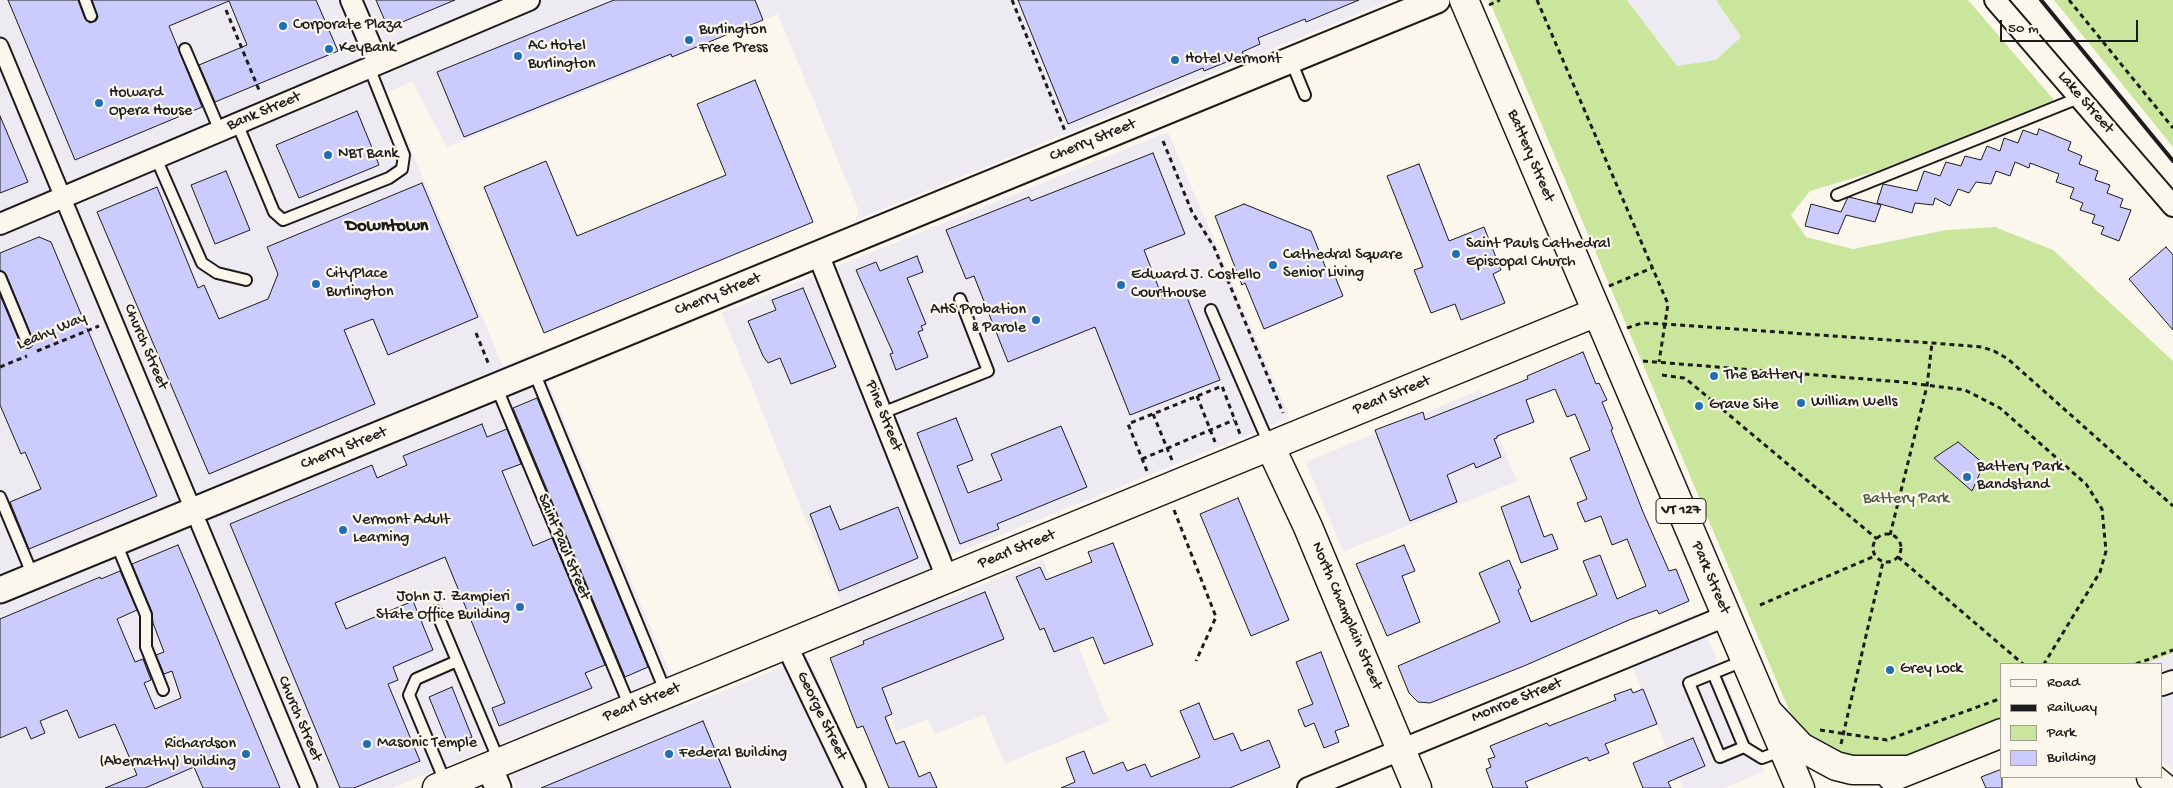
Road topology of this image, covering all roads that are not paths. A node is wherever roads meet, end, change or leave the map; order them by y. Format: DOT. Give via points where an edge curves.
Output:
graph roads {
  1 [pos="84,0"];
  2 [pos="351,0"];
  3 [pos="529,0"];
  4 [pos="1437,0"];
  5 [pos="1995,0"];
  6 [pos="1476,3"];
  7 [pos="91,16"];
  8 [pos="0,46"];
  9 [pos="186,49"];
  10 [pos="1291,60"];
  11 [pos="373,65"];
  12 [pos="1305,95"];
  13 [pos="2080,97"];
  14 [pos="228,127"];
  15 [pos="156,158"];
  16 [pos="59,188"];
  17 [pos="1837,195"];
  18 [pos="2173,206"];
  19 [pos="67,208"];
  20 [pos="0,224"];
  21 [pos="818,254"];
  22 [pos="0,278"];
  23 [pos="246,280"];
  24 [pos="960,299"];
  25 [pos="1211,310"];
  26 [pos="1597,312"];
  27 [pos="27,342"];
  28 [pos="534,371"];
  29 [pos="492,376"];
  30 [pos="882,413"];
  31 [pos="1270,446"];
  32 [pos="0,497"];
  33 [pos="189,500"];
  34 [pos="199,524"];
  35 [pos="116,542"];
  36 [pos="33,576"];
  37 [pos="947,578"];
  38 [pos="0,590"];
  39 [pos="436,611"];
  40 [pos="1726,616"];
  41 [pos="786,644"];
  42 [pos="1744,660"];
  43 [pos="457,662"];
  44 [pos="1713,673"];
  45 [pos="163,690"];
  46 [pos="666,693"];
  47 [pos="630,708"];
  48 [pos="1766,709"];
  49 [pos="2000,734"];
  50 [pos="1744,747"];
  51 [pos="1401,749"];
  52 [pos="1784,750"];
  53 [pos="1908,770"];
  54 [pos="495,772"];
  55 [pos="2152,778"];
  56 [pos="442,786"];
  57 [pos="309,788"];
  58 [pos="856,788"];
  59 [pos="1308,788"];
  60 [pos="1417,788"];
  61 [pos="1800,788"];
  62 [pos="1865,788"];
  63 [pos="2164,788"];
  1 -- 7 [label="lane"];
  2 -- 11 [label="street"];
  3 -- 11 [label="street, Bank Street"];
  4 -- 10 [label="street, Cherry Street"];
  5 -- 13 [label="street, Lake Street"];
  6 -- 26 [label="main road, Battery Street"];
  8 -- 16 [label="street"];
  9 -- 14 [label="lane"];
  10 -- 12 [label="lane"];
  10 -- 21 [label="street, Cherry Street"];
  11 -- 14 [label="street, Bank Street"];
  11 -- 14 [label="lane" via="404,155 402,169 389,178 283,220 274,212"];
  13 -- 17 [label="lane"];
  13 -- 18 [label="street, Lake Street"];
  14 -- 15 [label="street, Bank Street"];
  15 -- 20 [label="street, Bank Street"];
  15 -- 23 [label="lane" via="202,263 217,273"];
  19 -- 33 [label="street, Church Street"];
  21 -- 28 [label="street, Cherry Street"];
  21 -- 30 [label="street, Pine Street"];
  22 -- 27 [label="lane"];
  24 -- 30 [label="lane" via="988,371"];
  25 -- 31 [label="lane"];
  26 -- 31 [label="main road, Pearl Street"];
  26 -- 40 [label="main road, Park Street / VT 127"];
  28 -- 29 [label="street, Cherry Street"];
  28 -- 46 [label="lane"];
  29 -- 35 [label="street, Cherry Street"];
  29 -- 47 [label="lane, Saint Paul Street"];
  30 -- 37 [label="street, Pine Street"];
  31 -- 37 [label="main road, Pearl Street"];
  31 -- 51 [label="main road, North Champlain Street"];
  32 -- 36 [label="lane"];
  34 -- 57 [label="street, Church Street"];
  35 -- 36 [label="street, Cherry Street"];
  35 -- 45 [label="lane" via="146,615 146,647"];
  36 -- 38 [label="street, Cherry Street"];
  37 -- 41 [label="main road, Pearl Street"];
  39 -- 43 [label="lane"];
  40 -- 42 [label="main road, Park Street / VT 127"];
  40 -- 51 [label="street, Monroe Street"];
  41 -- 46 [label="main road, Pearl Street"];
  41 -- 58 [label="street, George Street"];
  42 -- 44 [label="lane"];
  42 -- 48 [label="main road, Park Street / VT 127"];
  43 -- 54 [label="lane"];
  43 -- 56 [label="lane" via="416,679 409,695"];
  44 -- 50 [label="lane"];
  44 -- 50 [label="lane" via="1689,683 1720,757"];
  46 -- 47 [label="main road, Pearl Street"];
  47 -- 54 [label="main road, Pearl Street"];
  48 -- 52 [label="main road, Park Street / VT 127"];
  48 -- 53 [label="main road" via="1801,748 1830,763 1852,770"];
  49 -- 53 [label="main road"];
  50 -- 52 [label="lane" via="1762,758"];
  51 -- 59 [label="street, Monroe Street"];
  51 -- 60 [label="main road, North Champlain Street"];
  52 -- 61 [label="main road, Park Street / VT 127"];
  53 -- 62 [label="main road"];
  54 -- 56 [label="main road, Pearl Street"];
  55 -- 63 [label="main road"];
}
